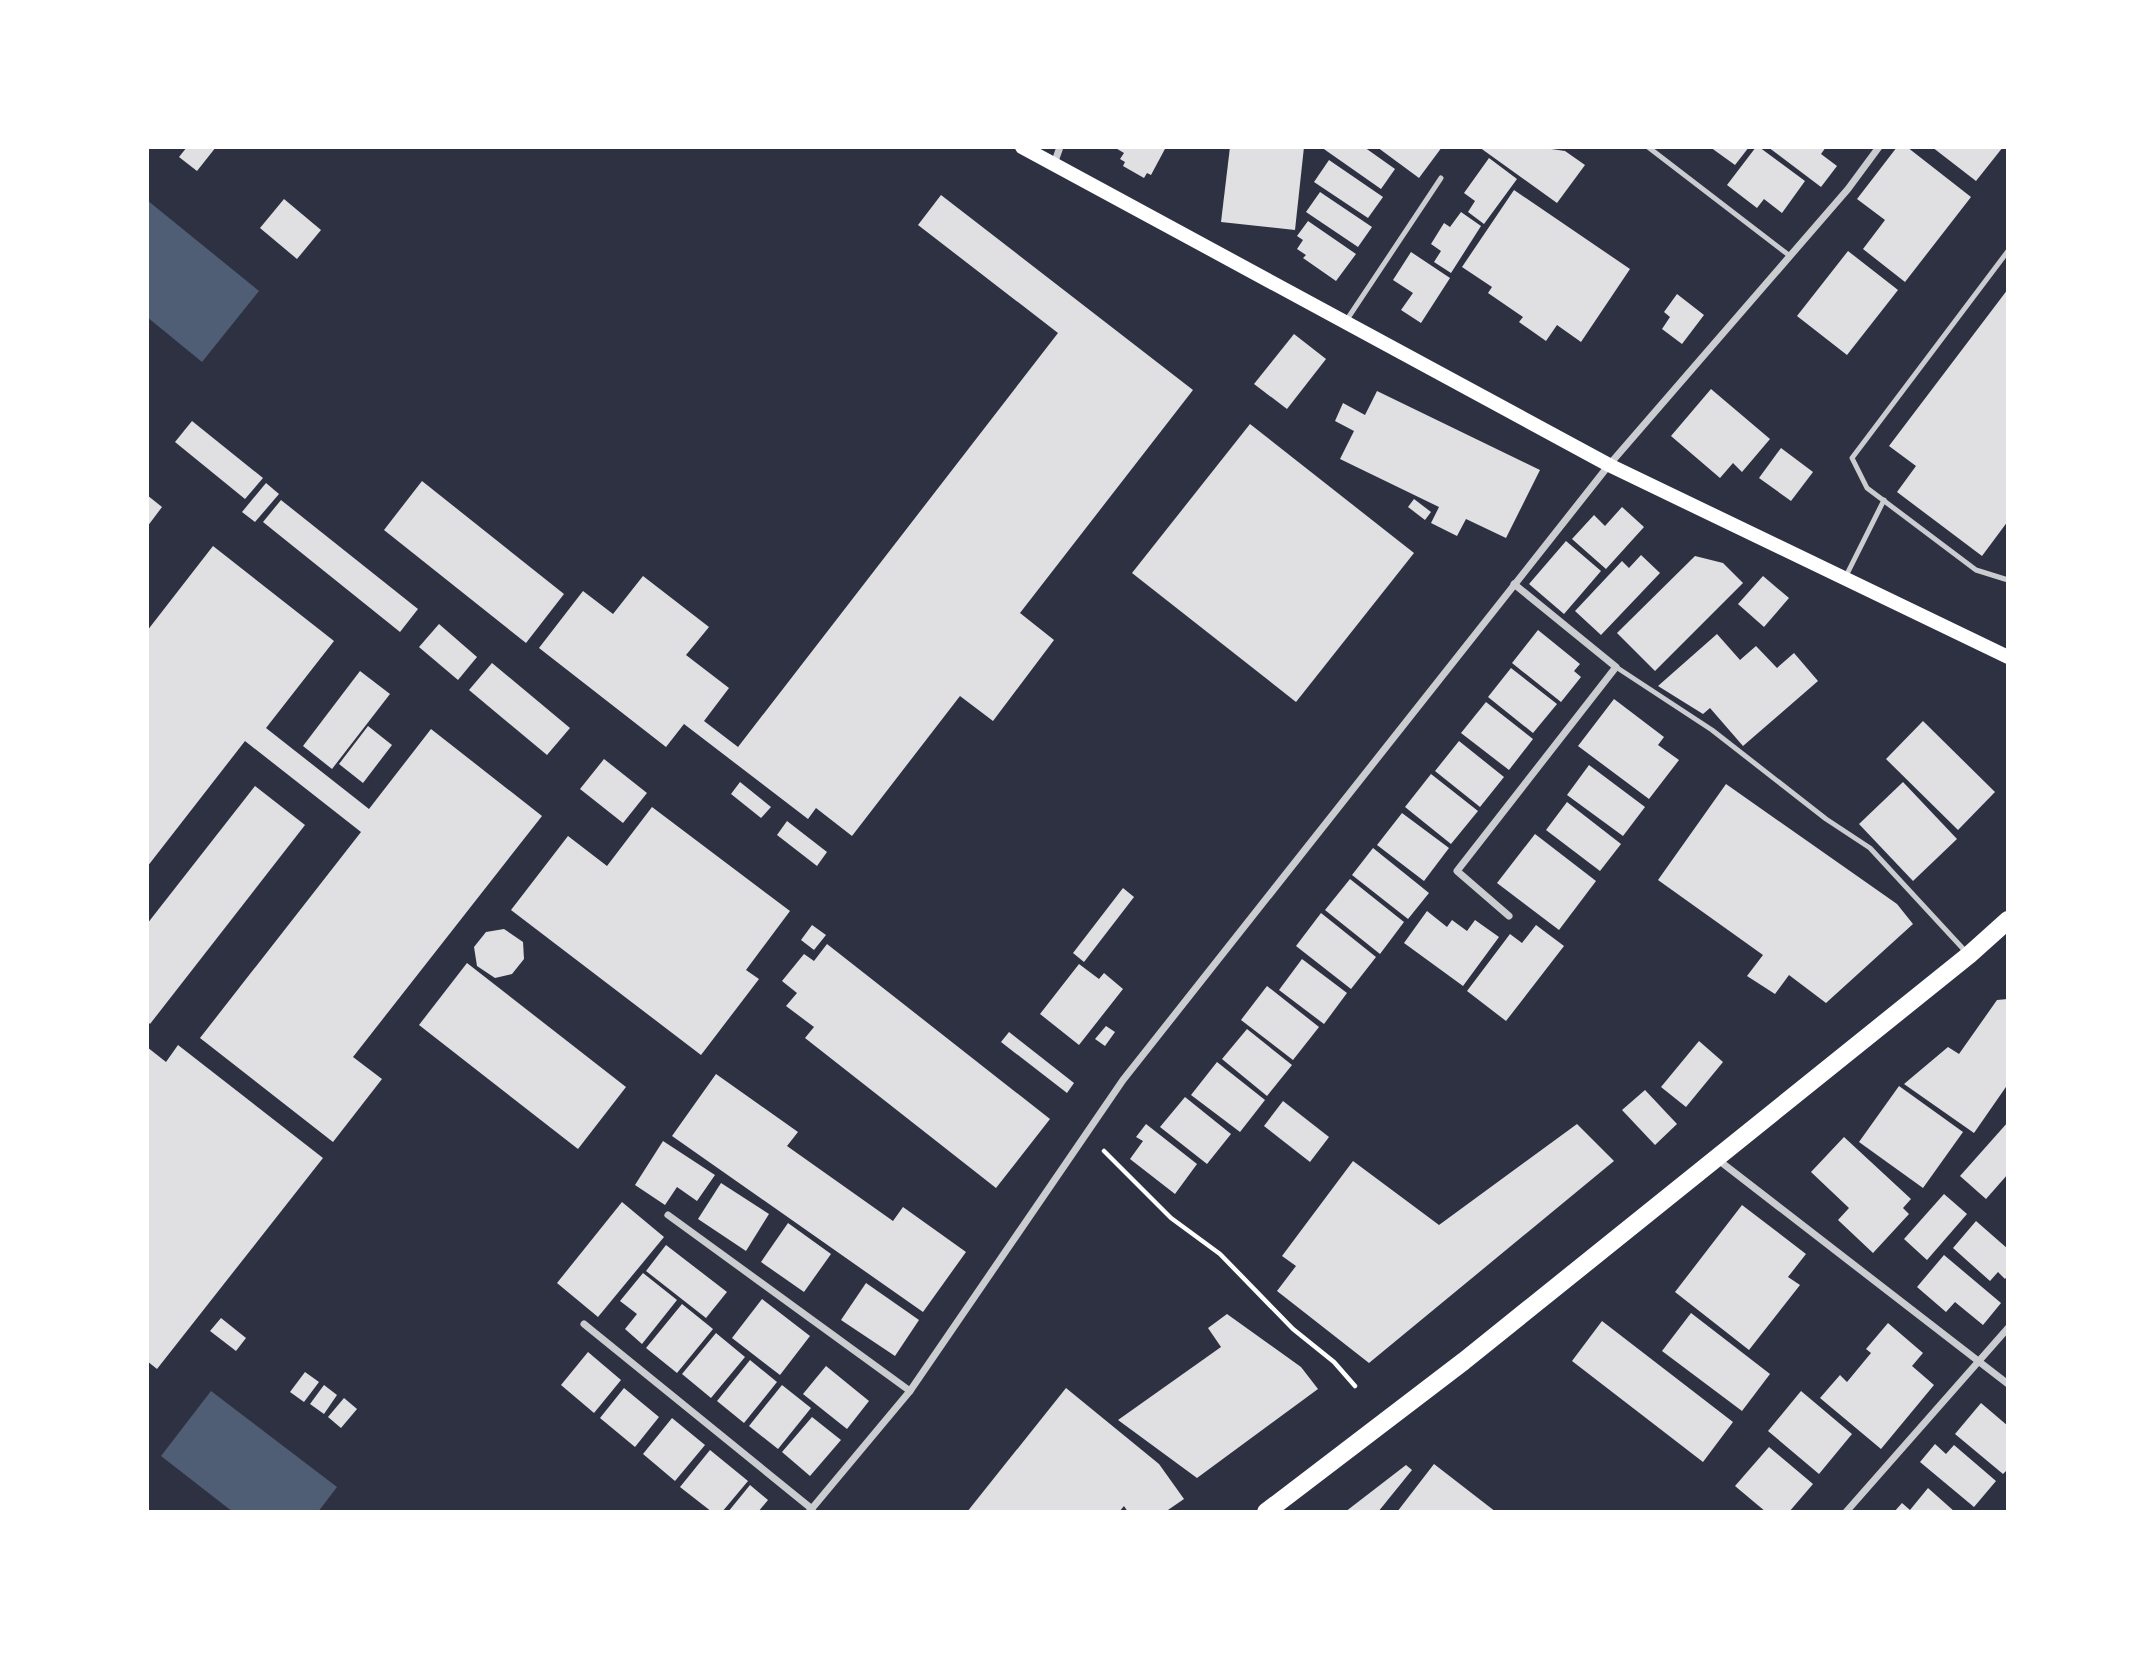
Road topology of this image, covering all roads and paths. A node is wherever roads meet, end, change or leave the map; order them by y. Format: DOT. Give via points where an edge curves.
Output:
graph roads {
  1 [pos="1021,147"];
  2 [pos="1060,147"];
  3 [pos="1648,147"];
  4 [pos="1879,147"];
  5 [pos="1054,164"];
  6 [pos="1441,178"];
  7 [pos="2008,251"];
  8 [pos="1790,256"];
  9 [pos="1345,322"];
  10 [pos="1609,465"];
  11 [pos="1884,500"];
  12 [pos="1844,578"];
  13 [pos="2008,580"];
  14 [pos="1514,584"];
  15 [pos="2008,657"];
  16 [pos="1616,667"];
  17 [pos="1510,916"];
  18 [pos="2008,920"];
  19 [pos="1969,955"];
  20 [pos="1087,1133"];
  21 [pos="1717,1158"];
  22 [pos="668,1215"];
  23 [pos="584,1324"];
  24 [pos="2008,1328"];
  25 [pos="1979,1361"];
  26 [pos="2008,1384"];
  27 [pos="1355,1386"];
  28 [pos="910,1391"];
  29 [pos="810,1511"];
  30 [pos="1266,1512"];
  31 [pos="1846,1512"];
  1 -- 5 [label="main road"];
  2 -- 5 [label="street"];
  3 -- 8 [label="lane"];
  4 -- 8 [label="street"];
  5 -- 9 [label="main road"];
  6 -- 9 [label="lane"];
  7 -- 11 [label="lane" via="1852,458 1867,488"];
  8 -- 10 [label="street"];
  9 -- 10 [label="main road"];
  10 -- 12 [label="main road"];
  10 -- 14 [label="street"];
  11 -- 12 [label="lane"];
  11 -- 13 [label="lane" via="1976,570"];
  12 -- 15 [label="main road"];
  14 -- 16 [label="street"];
  14 -- 20 [label="street" via="1123,1080"];
  16 -- 17 [label="street" via="1457,871"];
  16 -- 19 [label="lane" via="1712,730 1870,848"];
  18 -- 19 [label="main road"];
  19 -- 21 [label="main road"];
  20 -- 27 [label="path" via="1171,1218 1220,1254"];
  20 -- 28 [label="street"];
  21 -- 25 [label="street"];
  21 -- 30 [label="main road" via="1464,1362"];
  22 -- 28 [label="street"];
  23 -- 29 [label="street"];
  24 -- 25 [label="street"];
  25 -- 26 [label="street"];
  25 -- 31 [label="street"];
  28 -- 29 [label="street"];
}
